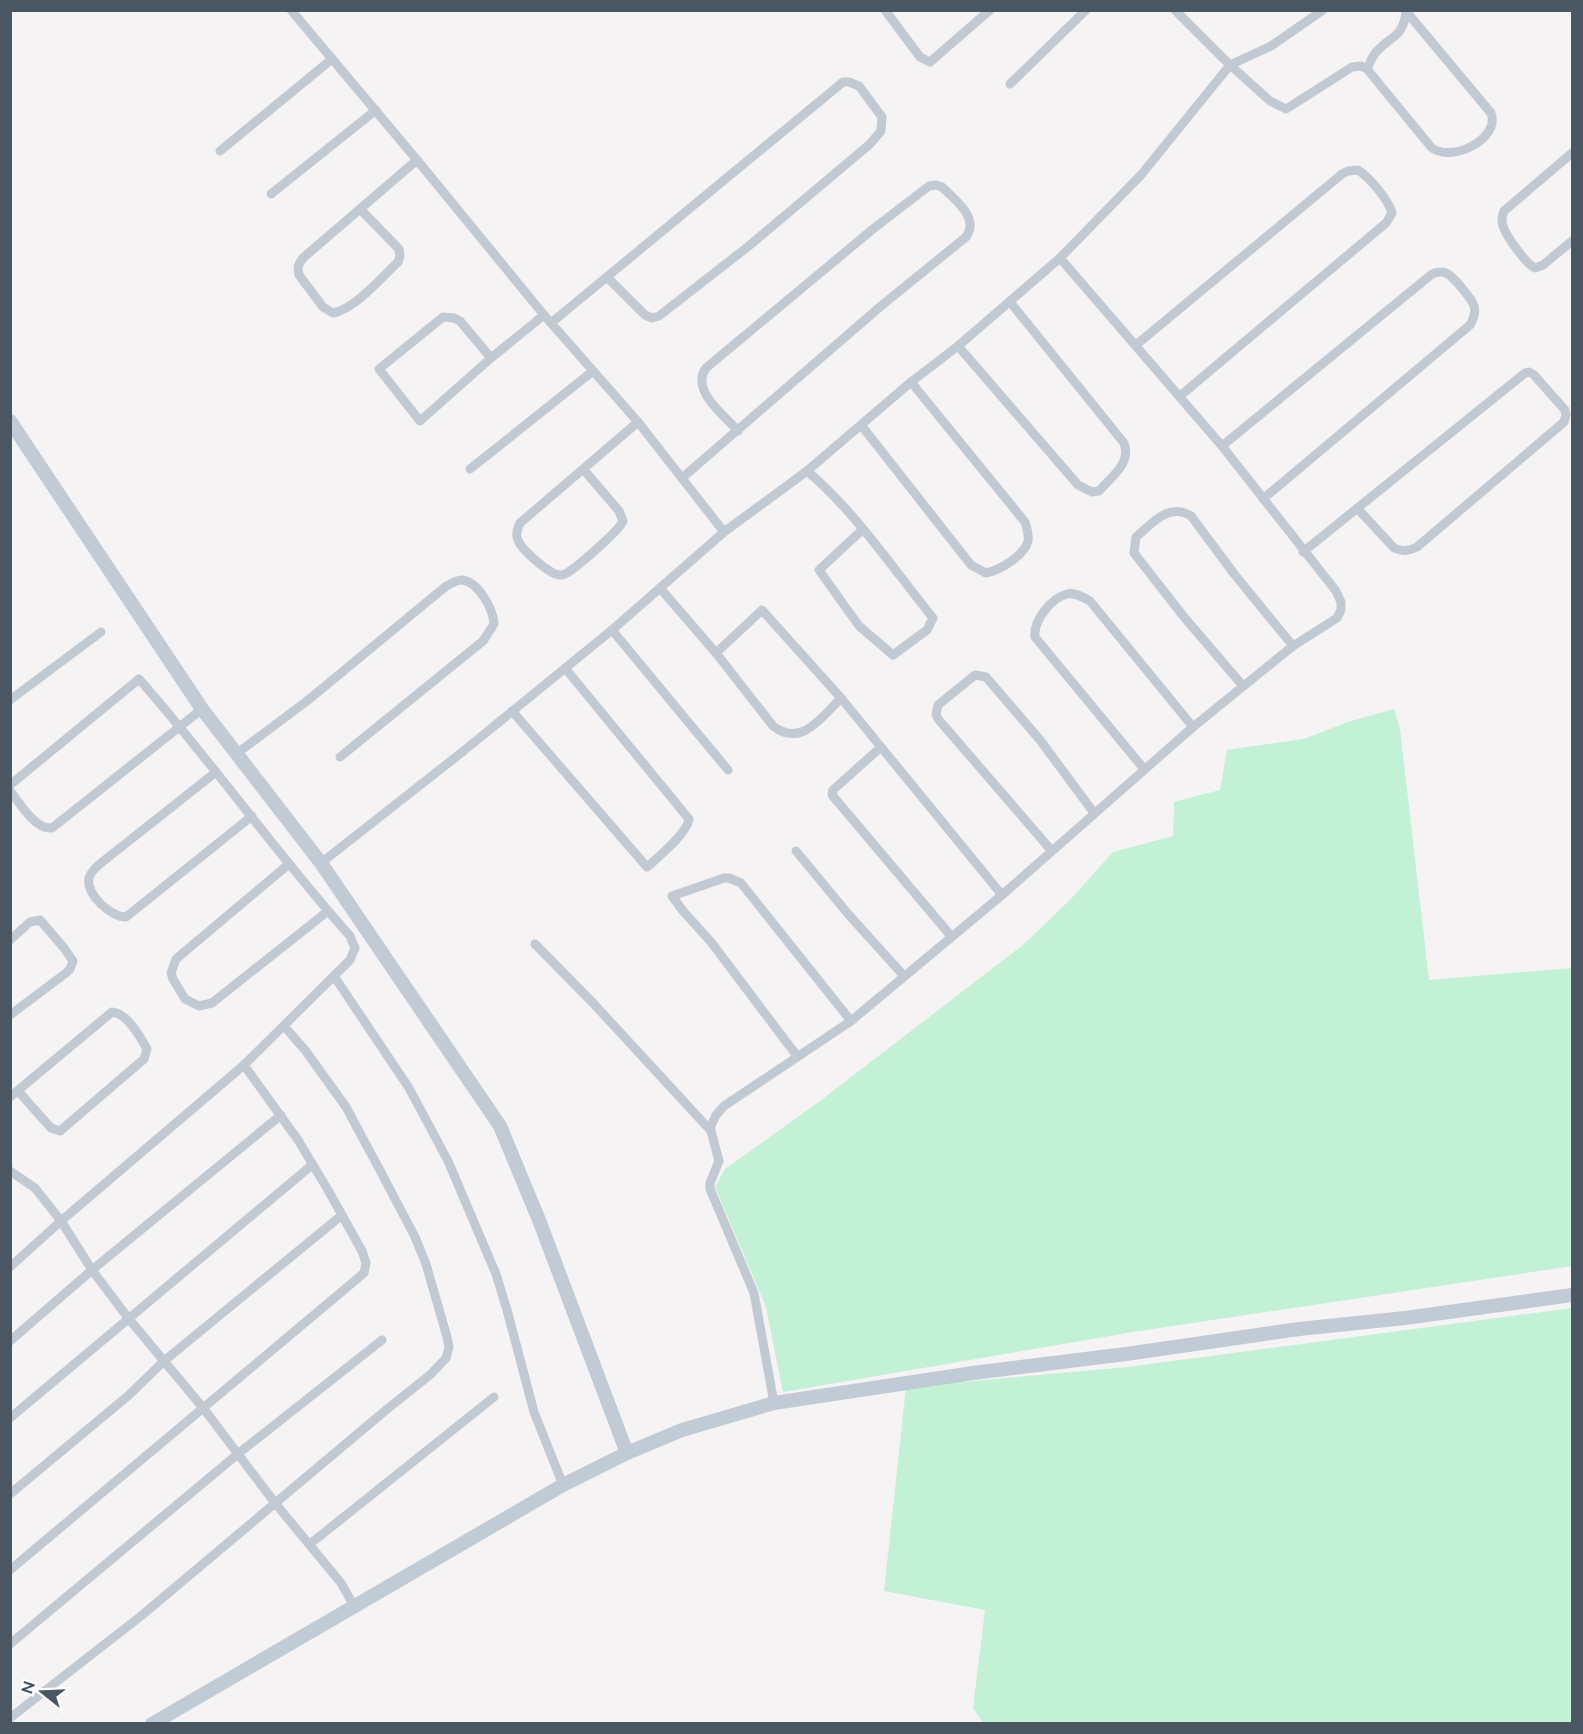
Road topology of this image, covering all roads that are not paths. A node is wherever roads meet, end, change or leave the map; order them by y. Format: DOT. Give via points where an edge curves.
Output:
graph roads {
  1 [pos="291,10"];
  2 [pos="885,10"];
  3 [pos="990,10"];
  4 [pos="1086,10"];
  5 [pos="1175,10"];
  6 [pos="1323,10"];
  7 [pos="1406,11"];
  8 [pos="332,59"];
  9 [pos="1230,65"];
  10 [pos="1367,69"];
  11 [pos="1010,84"];
  12 [pos="376,110"];
  13 [pos="220,151"];
  14 [pos="1572,153"];
  15 [pos="417,160"];
  16 [pos="271,194"];
  17 [pos="360,209"];
  18 [pos="1572,241"];
  19 [pos="1060,258"];
  20 [pos="608,278"];
  21 [pos="1010,302"];
  22 [pos="547,319"];
  23 [pos="1136,345"];
  24 [pos="958,346"];
  25 [pos="491,358"];
  26 [pos="592,371"];
  27 [pos="911,382"];
  28 [pos="1180,396"];
  29 [pos="10,421"];
  30 [pos="638,422"];
  31 [pos="861,425"];
  32 [pos="738,431"];
  33 [pos="1222,446"];
  34 [pos="470,469"];
  35 [pos="583,469"];
  36 [pos="807,471"];
  37 [pos="682,478"];
  38 [pos="1263,499"];
  39 [pos="1357,508"];
  40 [pos="862,530"];
  41 [pos="724,532"];
  42 [pos="1303,552"];
  43 [pos="660,588"];
  44 [pos="612,630"];
  45 [pos="101,632"];
  46 [pos="1293,646"];
  47 [pos="716,652"];
  48 [pos="565,668"];
  49 [pos="1243,686"];
  50 [pos="841,698"];
  51 [pos="10,700"];
  52 [pos="202,709"];
  53 [pos="512,711"];
  54 [pos="180,726"];
  55 [pos="1193,727"];
  56 [pos="881,747"];
  57 [pos="237,754"];
  58 [pos="340,757"];
  59 [pos="1144,769"];
  60 [pos="728,770"];
  61 [pos="216,772"];
  62 [pos="10,785"];
  63 [pos="10,790"];
  64 [pos="1094,813"];
  65 [pos="252,816"];
  66 [pos="1051,850"];
  67 [pos="796,851"];
  68 [pos="321,863"];
  69 [pos="289,864"];
  70 [pos="1002,895"];
  71 [pos="328,911"];
  72 [pos="951,936"];
  73 [pos="10,940"];
  74 [pos="535,944"];
  75 [pos="334,976"];
  76 [pos="904,976"];
  77 [pos="10,1015"];
  78 [pos="851,1021"];
  79 [pos="284,1026"];
  80 [pos="797,1056"];
  81 [pos="244,1065"];
  82 [pos="14,1094"];
  83 [pos="281,1115"];
  84 [pos="711,1131"];
  85 [pos="312,1165"];
  86 [pos="10,1171"];
  87 [pos="342,1215"];
  88 [pos="61,1221"];
  89 [pos="10,1267"];
  90 [pos="92,1270"];
  91 [pos="1572,1295"];
  92 [pos="129,1318"];
  93 [pos="382,1340"];
  94 [pos="10,1341"];
  95 [pos="164,1361"];
  96 [pos="494,1397"];
  97 [pos="774,1403"];
  98 [pos="204,1409"];
  99 [pos="10,1418"];
  100 [pos="627,1452"];
  101 [pos="239,1453"];
  102 [pos="563,1485"];
  103 [pos="10,1494"];
  104 [pos="276,1503"];
  105 [pos="310,1544"];
  106 [pos="10,1570"];
  107 [pos="354,1606"];
  108 [pos="10,1644"];
  109 [pos="10,1718"];
  110 [pos="152,1724"];
  1 -- 8 [label="street"];
  2 -- 3 [label="street" via="920,57 930,62"];
  4 -- 11 [label="street"];
  5 -- 9 [label="street"];
  6 -- 9 [label="street" via="1271,46"];
  7 -- 10 [label="street" via="1402,30 1376,52"];
  7 -- 10 [label="street" via="1491,113 1493,126 1489,133 1459,152 1436,152"];
  8 -- 12 [label="street"];
  8 -- 13 [label="street"];
  9 -- 10 [label="street" via="1264,96 1286,109 1352,67"];
  9 -- 19 [label="street" via="1141,175"];
  12 -- 15 [label="street"];
  12 -- 16 [label="street"];
  14 -- 18 [label="street" via="1504,211 1502,224 1528,265 1535,268"];
  15 -- 17 [label="street"];
  15 -- 22 [label="street"];
  17 -- 17 [label="street" via="303,258 297,269 323,307 333,313 360,297 400,256 399,249"];
  19 -- 21 [label="street"];
  19 -- 23 [label="street"];
  20 -- 20 [label="street" via="843,82 859,86 882,117 881,131 870,144 659,316 645,315"];
  20 -- 22 [label="street"];
  21 -- 24 [label="street"];
  21 -- 24 [label="street" via="1124,443 1125,462 1099,491 1078,485"];
  22 -- 25 [label="street"];
  22 -- 26 [label="street"];
  23 -- 28 [label="street"];
  23 -- 28 [label="street" via="1342,174 1358,170 1375,187 1392,213 1386,223"];
  24 -- 27 [label="street"];
  25 -- 25 [label="street" via="420,421 379,369 443,317 460,321"];
  26 -- 30 [label="street"];
  26 -- 34 [label="street"];
  27 -- 31 [label="street"];
  27 -- 31 [label="street" via="1025,522 1027,543 1011,561 986,573 971,565"];
  28 -- 33 [label="street"];
  29 -- 52 [label="main road"];
  30 -- 35 [label="street"];
  30 -- 37 [label="street"];
  31 -- 36 [label="street"];
  32 -- 32 [label="street" via="966,237 970,220 942,187 933,185 873,229 706,368 701,378 702,389"];
  32 -- 37 [label="street"];
  33 -- 38 [label="street"];
  33 -- 38 [label="street" via="1431,274 1446,273 1463,291 1474,306 1470,325"];
  35 -- 35 [label="street" via="520,523 517,530 519,543 555,574 565,574 623,521 620,511"];
  36 -- 40 [label="street"];
  36 -- 41 [label="street"];
  37 -- 41 [label="street"];
  38 -- 42 [label="street"];
  39 -- 39 [label="street" via="1527,372 1565,410 1564,422 1417,548 1394,548"];
  39 -- 42 [label="street"];
  40 -- 40 [label="street" via="933,618 927,630 893,655 859,626 819,570"];
  41 -- 43 [label="street"];
  42 -- 46 [label="street" via="1336,591 1341,610 1336,618"];
  43 -- 44 [label="street"];
  43 -- 47 [label="street"];
  44 -- 48 [label="street"];
  44 -- 60 [label="street"];
  45 -- 51 [label="street"];
  46 -- 49 [label="street"];
  46 -- 49 [label="street" via="1191,516 1173,510 1165,513 1136,537 1134,554"];
  47 -- 50 [label="street" via="781,732 797,734 806,730"];
  47 -- 50 [label="street" via="762,610"];
  48 -- 53 [label="street"];
  48 -- 53 [label="street" via="687,815 688,826 647,867"];
  49 -- 55 [label="street"];
  50 -- 56 [label="street"];
  52 -- 54 [label="street"];
  52 -- 57 [label="main road"];
  53 -- 68 [label="street"];
  54 -- 61 [label="street"];
  54 -- 62 [label="street" via="140,678"];
  54 -- 63 [label="street" via="52,828 38,823"];
  55 -- 59 [label="street"];
  55 -- 59 [label="street" via="1090,600 1075,594 1058,598 1038,618 1035,637"];
  56 -- 70 [label="street"];
  56 -- 72 [label="street" via="832,795"];
  57 -- 58 [label="street" via="445,587 466,580 489,603 494,624 490,632"];
  57 -- 68 [label="main road"];
  59 -- 64 [label="street"];
  61 -- 65 [label="street"];
  61 -- 65 [label="street" via="92,871 92,892 117,916 126,917"];
  64 -- 66 [label="street"];
  64 -- 66 [label="street" via="1040,740 986,677 975,675 938,705 939,720"];
  65 -- 69 [label="street"];
  66 -- 70 [label="street"];
  67 -- 76 [label="street"];
  68 -- 100 [label="main road" via="500,1126"];
  69 -- 71 [label="street"];
  69 -- 71 [label="street" via="176,959 172,979 185,999 199,1006 212,1003"];
  70 -- 72 [label="street"];
  71 -- 75 [label="street" via="350,936 355,948 350,960"];
  72 -- 76 [label="street"];
  73 -- 77 [label="street" via="30,922 40,920 73,961 66,973"];
  74 -- 84 [label="street"];
  75 -- 79 [label="street"];
  75 -- 102 [label="street" via="409,1088 448,1161 496,1274 534,1412"];
  76 -- 78 [label="street"];
  78 -- 80 [label="street"];
  78 -- 80 [label="street" via="741,883 724,878 672,896"];
  79 -- 81 [label="street"];
  79 -- 104 [label="street" via="346,1107 398,1205 426,1264 448,1347 446,1358 431,1374"];
  80 -- 84 [label="street" via="724,1106"];
  81 -- 83 [label="street"];
  81 -- 88 [label="street"];
  82 -- 82 [label="street" via="112,1012 125,1018 147,1049 144,1059 60,1131 51,1128"];
  83 -- 85 [label="street"];
  83 -- 90 [label="street"];
  84 -- 97 [label="street" via="719,1161 710,1189 754,1293"];
  85 -- 87 [label="street"];
  85 -- 92 [label="street"];
  86 -- 88 [label="street" via="35,1188"];
  87 -- 95 [label="street"];
  87 -- 98 [label="street" via="362,1251 364,1273"];
  88 -- 89 [label="street"];
  88 -- 90 [label="street"];
  90 -- 92 [label="street"];
  90 -- 94 [label="street"];
  91 -- 97 [label="main road" via="972,1373"];
  92 -- 95 [label="street"];
  92 -- 99 [label="street"];
  93 -- 101 [label="street"];
  95 -- 98 [label="street"];
  95 -- 103 [label="street"];
  96 -- 105 [label="street"];
  97 -- 100 [label="main road" via="682,1430"];
  98 -- 101 [label="street"];
  98 -- 106 [label="street"];
  100 -- 102 [label="main road"];
  101 -- 104 [label="street"];
  101 -- 108 [label="street"];
  102 -- 107 [label="main road"];
  104 -- 105 [label="street"];
  104 -- 109 [label="street" via="141,1616"];
  105 -- 107 [label="street"];
  107 -- 110 [label="main road"];
}
